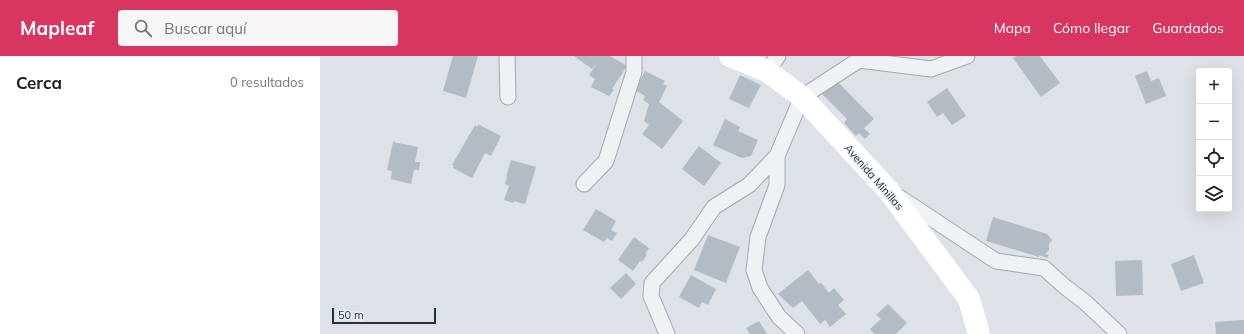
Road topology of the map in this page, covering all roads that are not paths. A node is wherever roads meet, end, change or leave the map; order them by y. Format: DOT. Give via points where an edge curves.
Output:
graph roads {
  1 [pos="508,56"];
  2 [pos="634,56"];
  3 [pos="730,56"];
  4 [pos="967,56"];
  5 [pos="772,64"];
  6 [pos="802,96"];
  7 [pos="508,98"];
  8 [pos="777,156"];
  9 [pos="584,184"];
  10 [pos="888,190"];
  11 [pos="668,334"];
  12 [pos="797,334"];
  13 [pos="979,334"];
  14 [pos="1119,334"];
  1 -- 7 [label="street"];
  2 -- 9 [label="street" via="634,72 606,161"];
  3 -- 5 [label="street, Avenida Minillas"];
  4 -- 6 [label="street" via="931,69 859,60"];
  5 -- 6 [label="street, Avenida Minillas"];
  6 -- 8 [label="street"];
  6 -- 10 [label="street, Avenida Minillas"];
  8 -- 11 [label="street" via="749,185 714,207 692,239 652,283 651,296"];
  8 -- 12 [label="street" via="777,185 758,237 754,270 760,288 778,317"];
  10 -- 13 [label="street, Avenida Minillas" via="969,299"];
  10 -- 14 [label="street" via="996,261 1044,268"];
}
